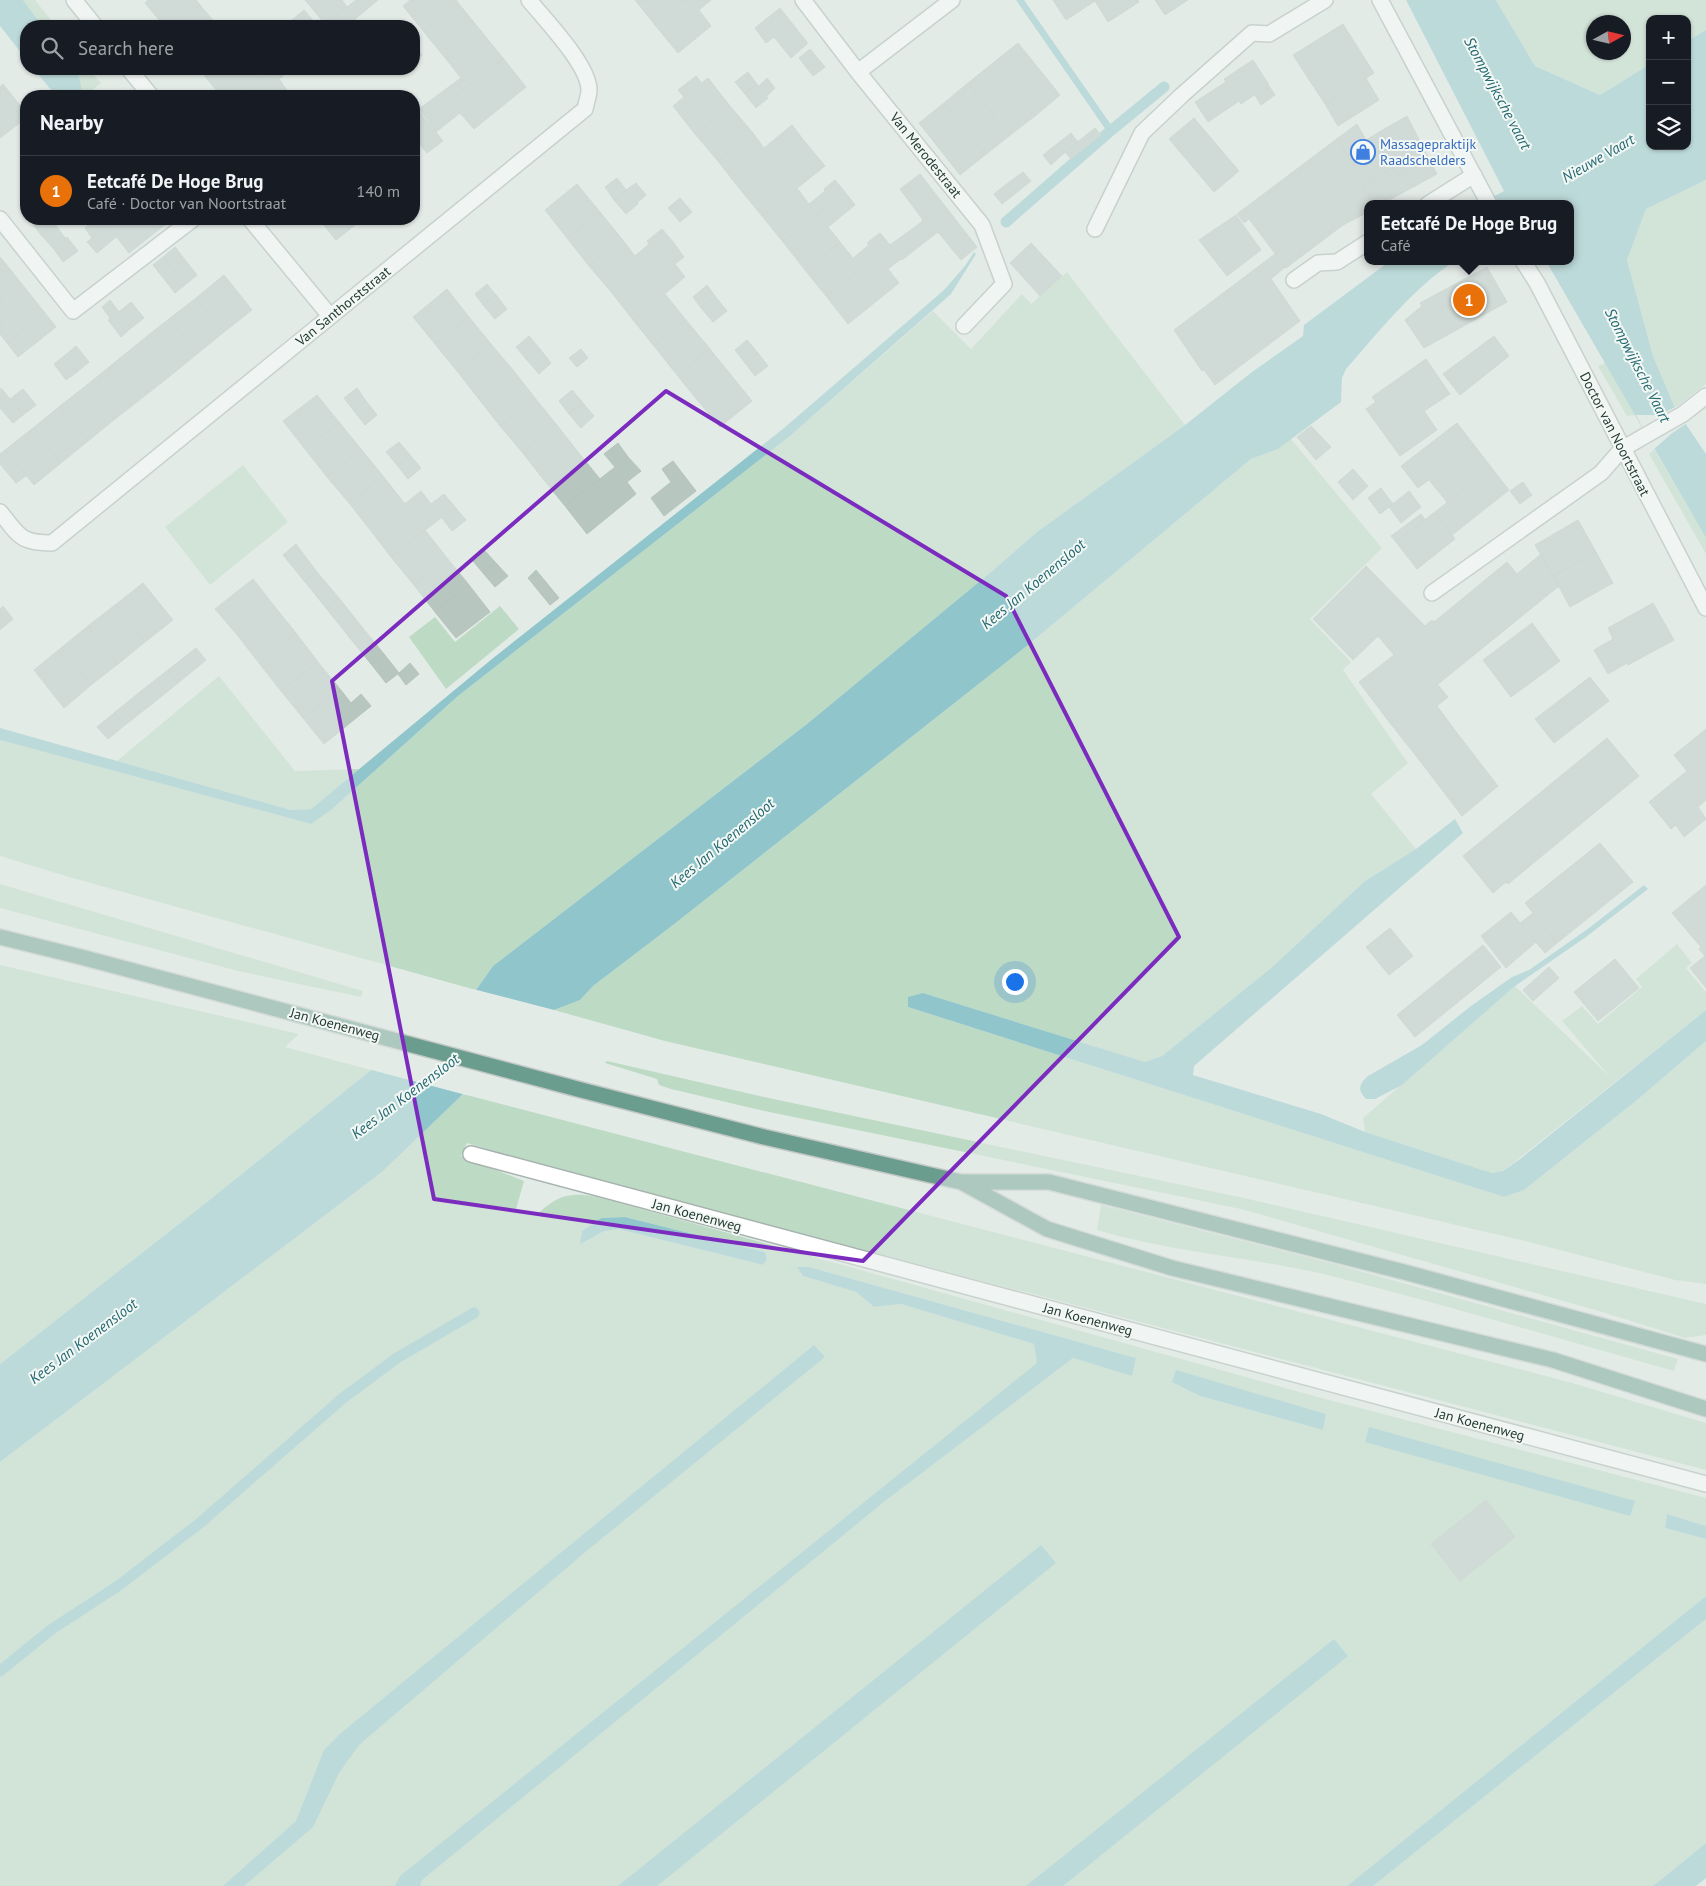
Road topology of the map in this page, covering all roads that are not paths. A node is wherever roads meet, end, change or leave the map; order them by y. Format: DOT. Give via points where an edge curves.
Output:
graph roads {
  1 [pos="74,0"];
  2 [pos="529,0"];
  3 [pos="803,0"];
  4 [pos="952,0"];
  5 [pos="1325,0"];
  6 [pos="1380,0"];
  7 [pos="90,20"];
  8 [pos="858,72"];
  9 [pos="134,75"];
  10 [pos="146,90"];
  11 [pos="1474,175"];
  12 [pos="1434,200"];
  13 [pos="1487,200"];
  14 [pos="0,219"];
  15 [pos="185,225"];
  16 [pos="255,225"];
  17 [pos="1095,229"];
  18 [pos="1364,245"];
  19 [pos="1526,265"];
  20 [pos="1294,280"];
  21 [pos="330,316"];
  22 [pos="964,326"];
  23 [pos="1706,396"];
  24 [pos="1622,449"];
  25 [pos="0,512"];
  26 [pos="1432,593"];
  27 [pos="1706,608"];
  28 [pos="0,937"];
  29 [pos="471,1154"];
  30 [pos="962,1182"];
  31 [pos="1706,1354"];
  32 [pos="1706,1409"];
  33 [pos="1706,1484"];
  1 -- 7 [label="street"];
  2 -- 21 [label="street, Van Santhorststraat" via="584,72 589,90 584,109"];
  3 -- 8 [label="street, Van Merodestraat"];
  4 -- 8 [label="street"];
  5 -- 17 [label="street" via="1269,34 1252,33 1142,133"];
  6 -- 11 [label="street"];
  8 -- 22 [label="street, Van Merodestraat" via="982,226 1004,284"];
  9 -- 10 [label="street"];
  11 -- 12 [label="street"];
  11 -- 13 [label="street"];
  14 -- 15 [label="street" via="74,311"];
  16 -- 21 [label="street"];
  18 -- 20 [label="street" via="1337,262 1318,263"];
  19 -- 24 [label="street, Doctor van Noortstraat"];
  21 -- 25 [label="street, Van Santhorststraat" via="52,543 35,543 21,538"];
  23 -- 24 [label="street" via="1683,414"];
  24 -- 26 [label="street" via="1601,473"];
  24 -- 27 [label="street, Doctor van Noortstraat"];
  28 -- 30 [label="main road, Jan Koenenweg" via="764,1137"];
  29 -- 33 [label="street, Jan Koenenweg"];
  30 -- 31 [label="main road, Jan Koenenweg" via="1049,1182 1404,1272"];
  30 -- 32 [label="main road, Jan Koenenweg" via="1047,1229 1172,1268 1552,1360"];
}
